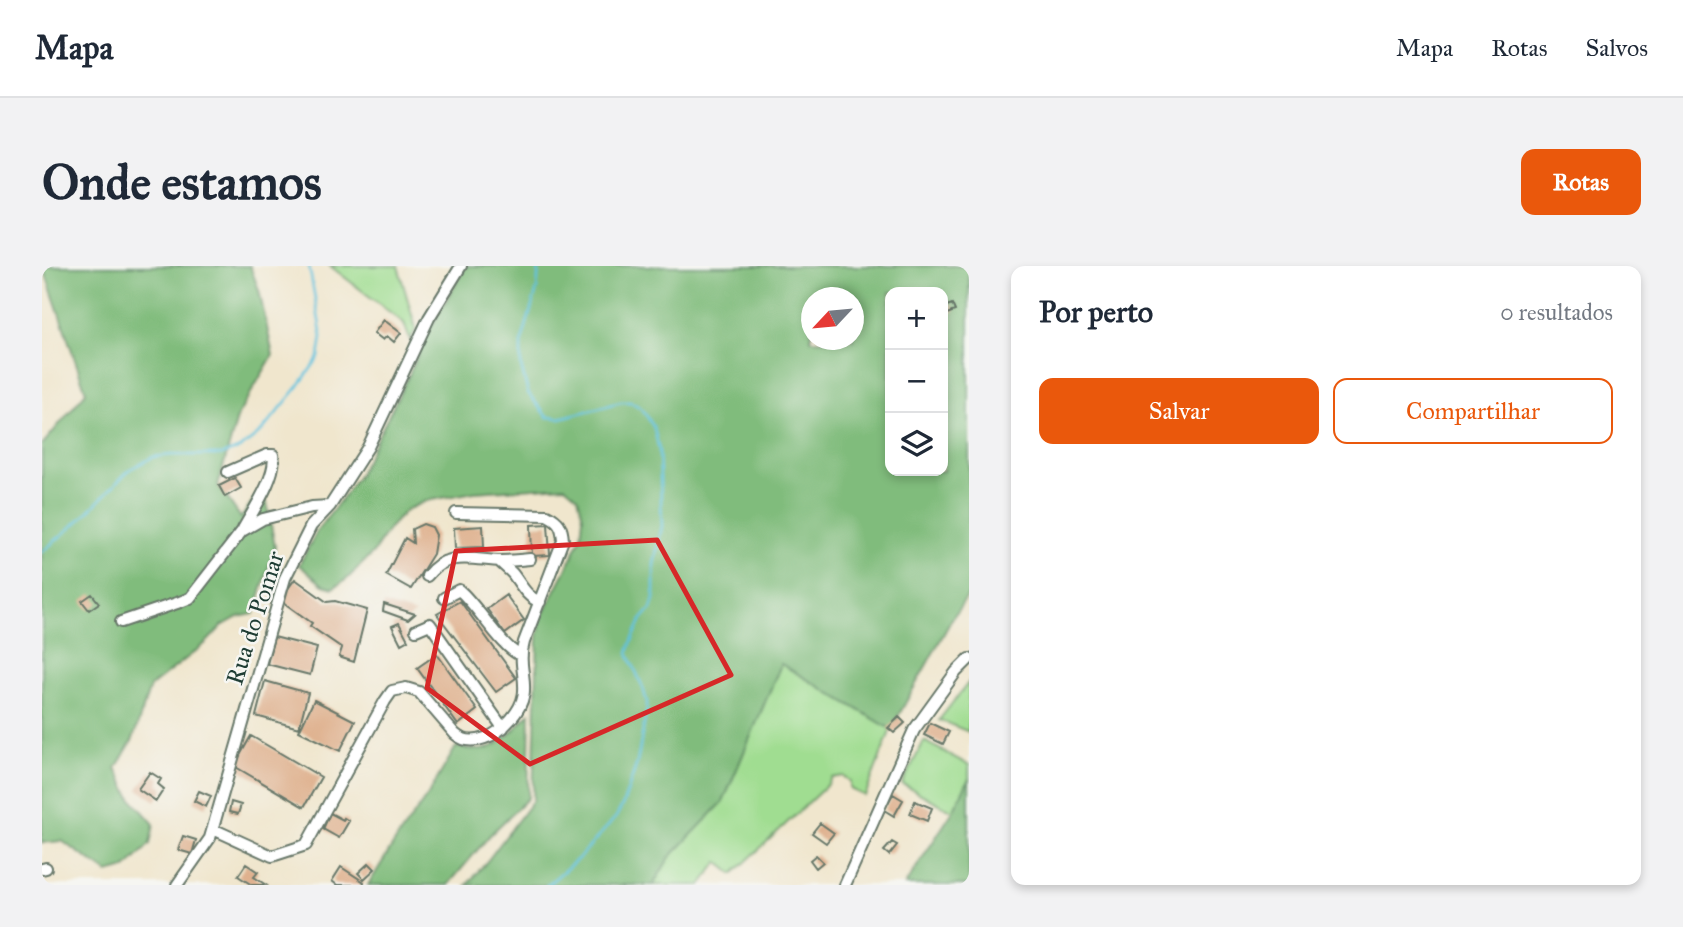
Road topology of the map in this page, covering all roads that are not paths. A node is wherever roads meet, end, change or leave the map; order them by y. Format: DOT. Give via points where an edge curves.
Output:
graph roads {
  1 [pos="461,266"];
  2 [pos="228,472"];
  3 [pos="330,506"];
  4 [pos="456,513"];
  5 [pos="242,531"];
  6 [pos="530,559"];
  7 [pos="499,561"];
  8 [pos="427,576"];
  9 [pos="444,598"];
  10 [pos="540,602"];
  11 [pos="121,622"];
  12 [pos="416,630"];
  13 [pos="520,655"];
  14 [pos="969,659"];
  15 [pos="503,728"];
  16 [pos="213,829"];
  17 [pos="177,885"];
  18 [pos="845,885"];
  1 -- 3 [label="street, Rua do Pomar" via="429,318 368,447"];
  2 -- 5 [label="street" via="267,455 273,455 275,461"];
  3 -- 5 [label="street" via="263,519"];
  3 -- 16 [label="street, Rua do Pomar" via="311,526 285,578"];
  4 -- 10 [label="street" via="547,515 558,520 563,540"];
  5 -- 11 [label="street" via="190,597"];
  6 -- 7 [label="street"];
  7 -- 8 [label="street" via="445,561"];
  7 -- 10 [label="street" via="527,594"];
  9 -- 13 [label="street" via="459,590"];
  10 -- 13 [label="street"];
  12 -- 15 [label="street" via="430,624"];
  13 -- 15 [label="street" via="523,700"];
  14 -- 18 [label="street" via="914,730"];
  15 -- 16 [label="street" via="487,738 460,739 419,692 406,688 392,691 306,845 272,856"];
  16 -- 17 [label="street, Rua do Pomar"];
}
